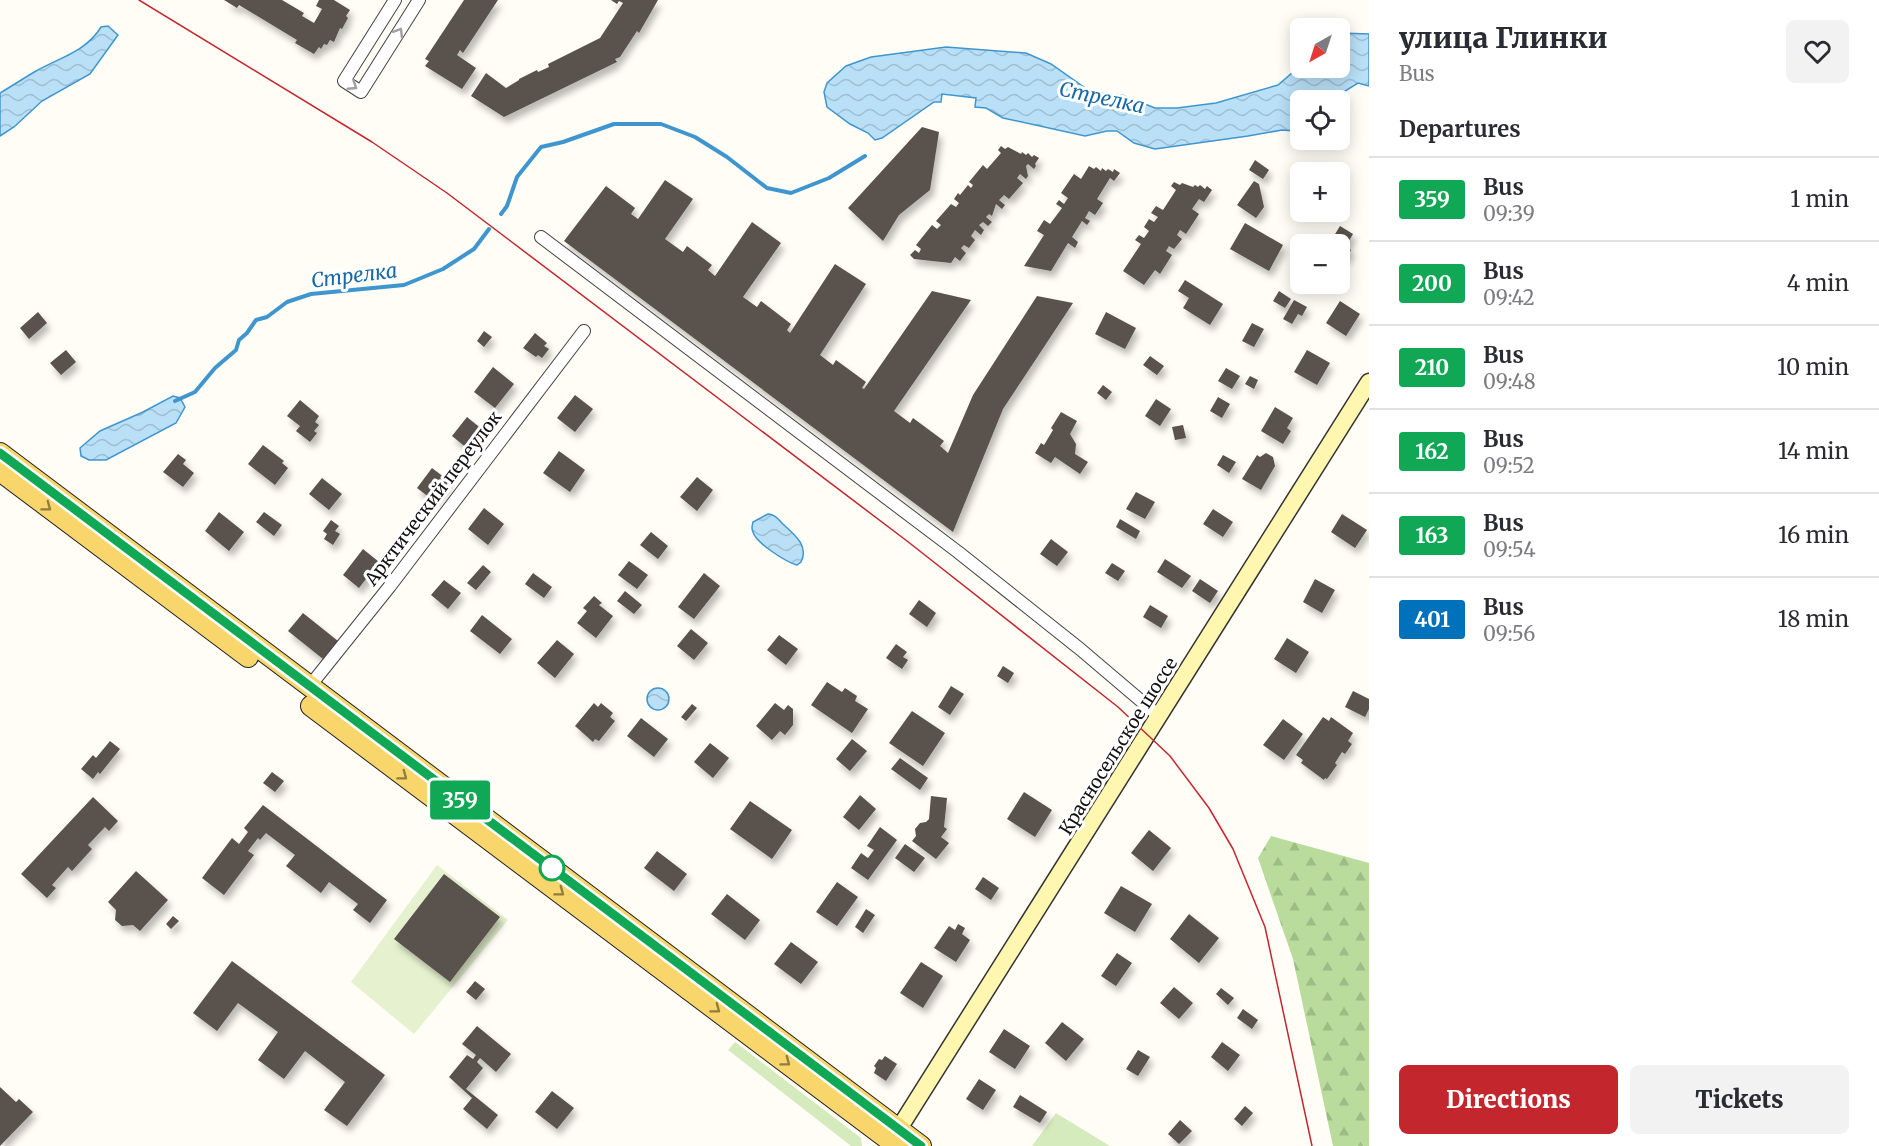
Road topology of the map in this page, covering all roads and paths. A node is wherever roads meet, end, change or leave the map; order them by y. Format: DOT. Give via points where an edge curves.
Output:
graph roads {
  1 [pos="395,0"];
  2 [pos="419,0"];
  3 [pos="541,237"];
  4 [pos="584,331"];
  5 [pos="1369,382"];
  6 [pos="0,453"];
  7 [pos="0,471"];
  8 [pos="309,687"];
  9 [pos="1160,717"];
  10 [pos="894,1141"];
  11 [pos="921,1146"];
  1 -- 2 [label="street, one-way" via="344,81 361,92"];
  3 -- 9 [label="street" via="958,552"];
  4 -- 8 [label="street, Арктический переулок"];
  5 -- 9 [label="main road, Красносельское шоссе"];
  6 -- 8 [label="main road"];
  7 -- 10 [label="main road, one-way"];
  8 -- 10 [label="main road" via="664,952"];
  9 -- 10 [label="main road, Красносельское шоссе"];
  10 -- 11 [label="main road"];
}
